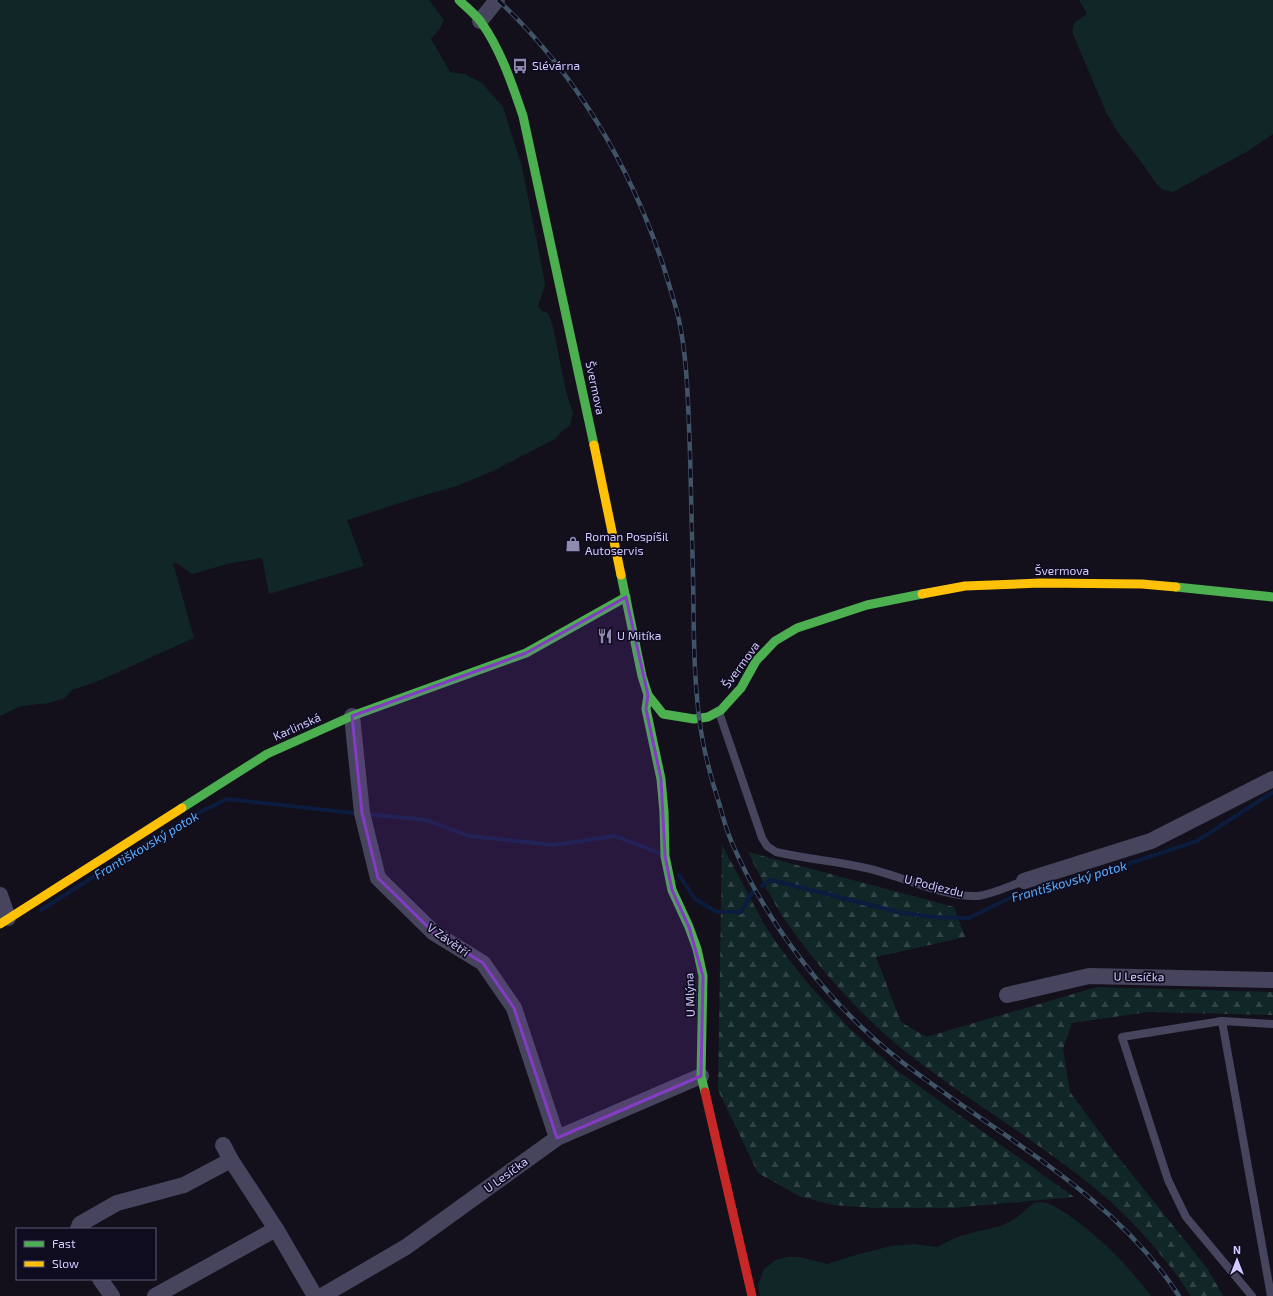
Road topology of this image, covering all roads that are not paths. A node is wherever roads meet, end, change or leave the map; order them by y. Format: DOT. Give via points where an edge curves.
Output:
graph roads {
  1 [pos="459,0"];
  2 [pos="497,0"];
  3 [pos="480,21"];
  4 [pos="626,597"];
  5 [pos="1273,597"];
  6 [pos="648,695"];
  7 [pos="719,711"];
  8 [pos="352,716"];
  9 [pos="1273,779"];
  10 [pos="1024,881"];
  11 [pos="0,895"];
  12 [pos="4,921"];
  13 [pos="1273,980"];
  14 [pos="1007,995"];
  15 [pos="1222,1021"];
  16 [pos="1273,1024"];
  17 [pos="701,1076"];
  18 [pos="557,1138"];
  19 [pos="222,1145"];
  20 [pos="231,1160"];
  21 [pos="78,1228"];
  22 [pos="276,1230"];
  23 [pos="101,1280"];
  24 [pos="112,1296"];
  25 [pos="155,1296"];
  26 [pos="315,1296"];
  27 [pos="322,1296"];
  28 [pos="752,1296"];
  29 [pos="1252,1296"];
  30 [pos="1271,1296"];
  1 -- 3 [label="street, Švermova"];
  2 -- 3 [label="street"];
  3 -- 4 [label="street, Švermova" via="513,86 523,116"];
  4 -- 6 [label="street, Švermova"];
  4 -- 8 [label="street, Karlinská" via="526,653"];
  5 -- 7 [label="street, Švermova" via="1142,584 1040,583 965,586 867,605 797,628 775,641 756,661 741,688"];
  6 -- 7 [label="street, Švermova" via="663,714 694,719 708,717"];
  6 -- 17 [label="street, U Mlýna" via="646,710 661,779 666,861 672,890 690,928 703,976"];
  7 -- 10 [label="lane, U Podjezdu" via="762,838 767,846 776,852 868,868 940,890 966,895 979,896"];
  8 -- 12 [label="street, Karlinská" via="267,754"];
  8 -- 18 [label="street, V Závětří" via="362,814 378,878 434,933 483,963 514,1008"];
  9 -- 10 [label="street, U Podjezdu" via="1151,841"];
  11 -- 12 [label="street"];
  13 -- 14 [label="street, U Lesíčka" via="1089,976"];
  15 -- 16 [label="lane"];
  15 -- 29 [label="lane" via="1122,1037 1168,1180 1186,1217"];
  15 -- 30 [label="lane"];
  17 -- 18 [label="street, U Lesíčka"];
  17 -- 28 [label="street, U Mlýna"];
  18 -- 27 [label="street, U Lesíčka" via="406,1247"];
  19 -- 20 [label="street"];
  20 -- 21 [label="street" via="184,1185 117,1203 80,1224"];
  20 -- 22 [label="street"];
  22 -- 25 [label="street"];
  22 -- 26 [label="street"];
  23 -- 24 [label="street"];
}
